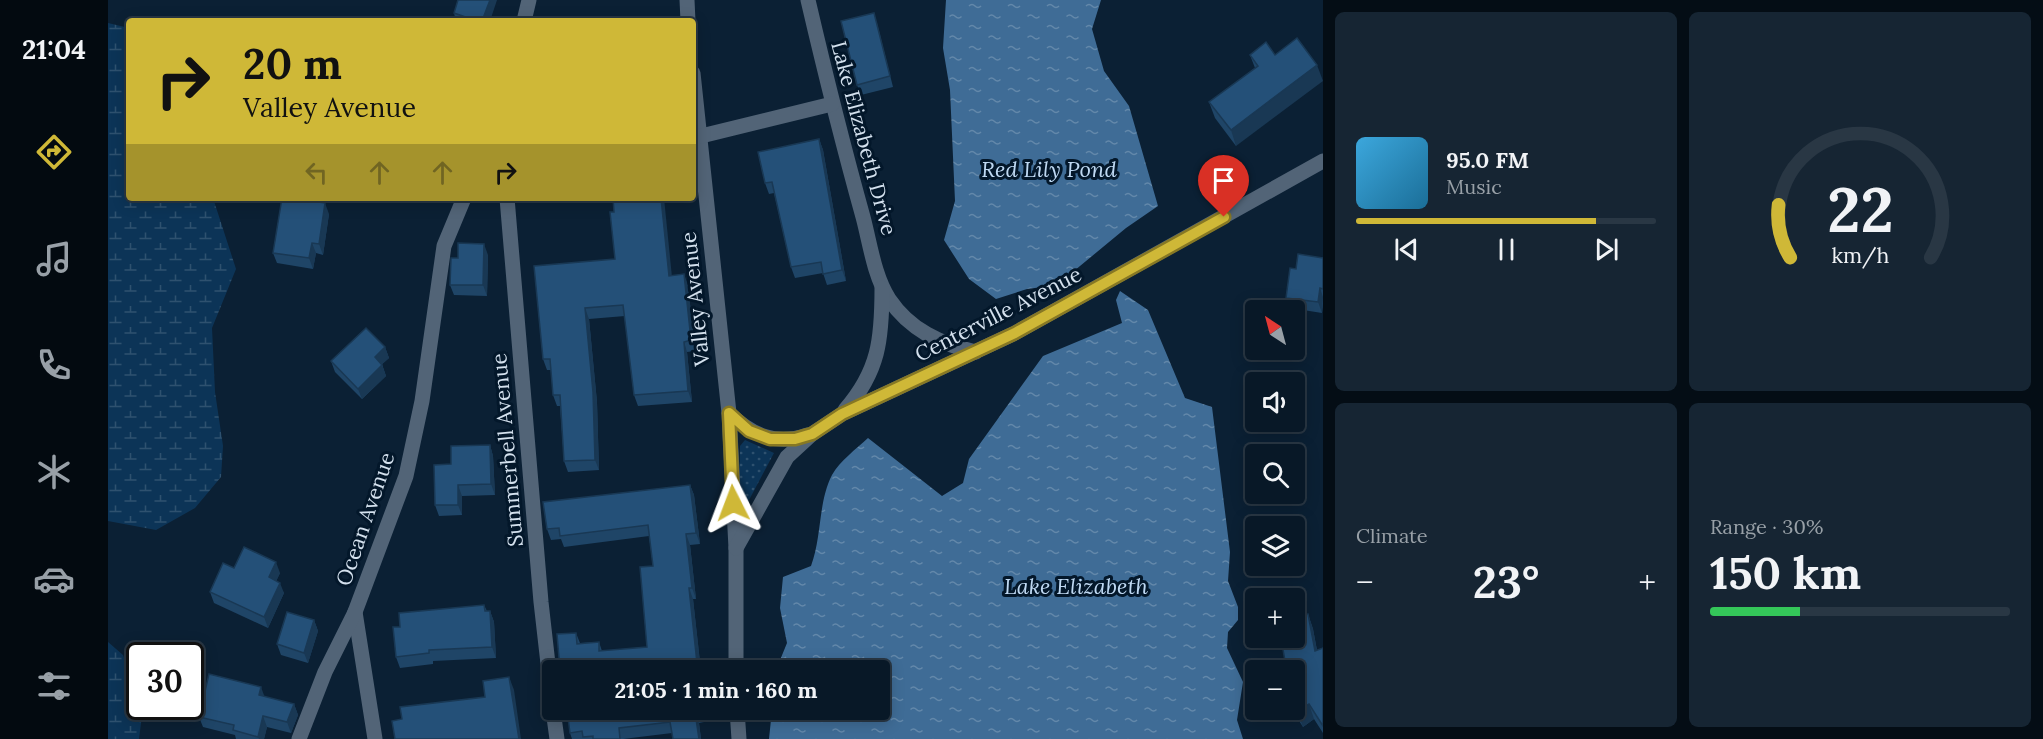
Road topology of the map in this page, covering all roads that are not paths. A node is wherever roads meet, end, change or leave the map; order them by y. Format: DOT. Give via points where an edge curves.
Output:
graph roads {
  1 [pos="529,0"];
  2 [pos="687,0"];
  3 [pos="808,0"];
  4 [pos="525,18"];
  5 [pos="688,18"];
  6 [pos="832,104"];
  7 [pos="696,137"];
  8 [pos="1323,161"];
  9 [pos="463,201"];
  10 [pos="507,201"];
  11 [pos="882,285"];
  12 [pos="976,352"];
  13 [pos="729,413"];
  14 [pos="842,414"];
  15 [pos="812,434"];
  16 [pos="736,548"];
  17 [pos="355,612"];
  18 [pos="547,660"];
  19 [pos="736,660"];
  20 [pos="554,720"];
  21 [pos="738,720"];
  22 [pos="299,739"];
  23 [pos="375,739"];
  24 [pos="557,739"];
  25 [pos="739,739"];
  1 -- 4 [label="street"];
  2 -- 5 [label="street"];
  3 -- 6 [label="street, Lake Elizabeth Drive"];
  6 -- 7 [label="street"];
  6 -- 11 [label="street, Lake Elizabeth Drive"];
  7 -- 13 [label="street, Valley Avenue"];
  8 -- 12 [label="street, Centerville Avenue"];
  9 -- 17 [label="street, Ocean Avenue" via="444,246 422,401 406,476"];
  10 -- 18 [label="street, Summerbell Avenue"];
  11 -- 12 [label="street, Lake Elizabeth Drive" via="889,299 918,330 944,344"];
  11 -- 14 [label="street, Lake Elizabeth Drive" via="882,327 875,361 858,396"];
  12 -- 14 [label="street, Centerville Avenue"];
  13 -- 15 [label="street" via="749,431 770,439"];
  13 -- 16 [label="street, Valley Avenue"];
  14 -- 15 [label="street, Centerville Avenue"];
  15 -- 16 [label="street, Centerville Avenue" via="787,457"];
  16 -- 19 [label="street"];
  17 -- 22 [label="street, Ocean Avenue" via="324,672"];
  17 -- 23 [label="street"];
  20 -- 24 [label="street"];
  21 -- 25 [label="street"];
}
